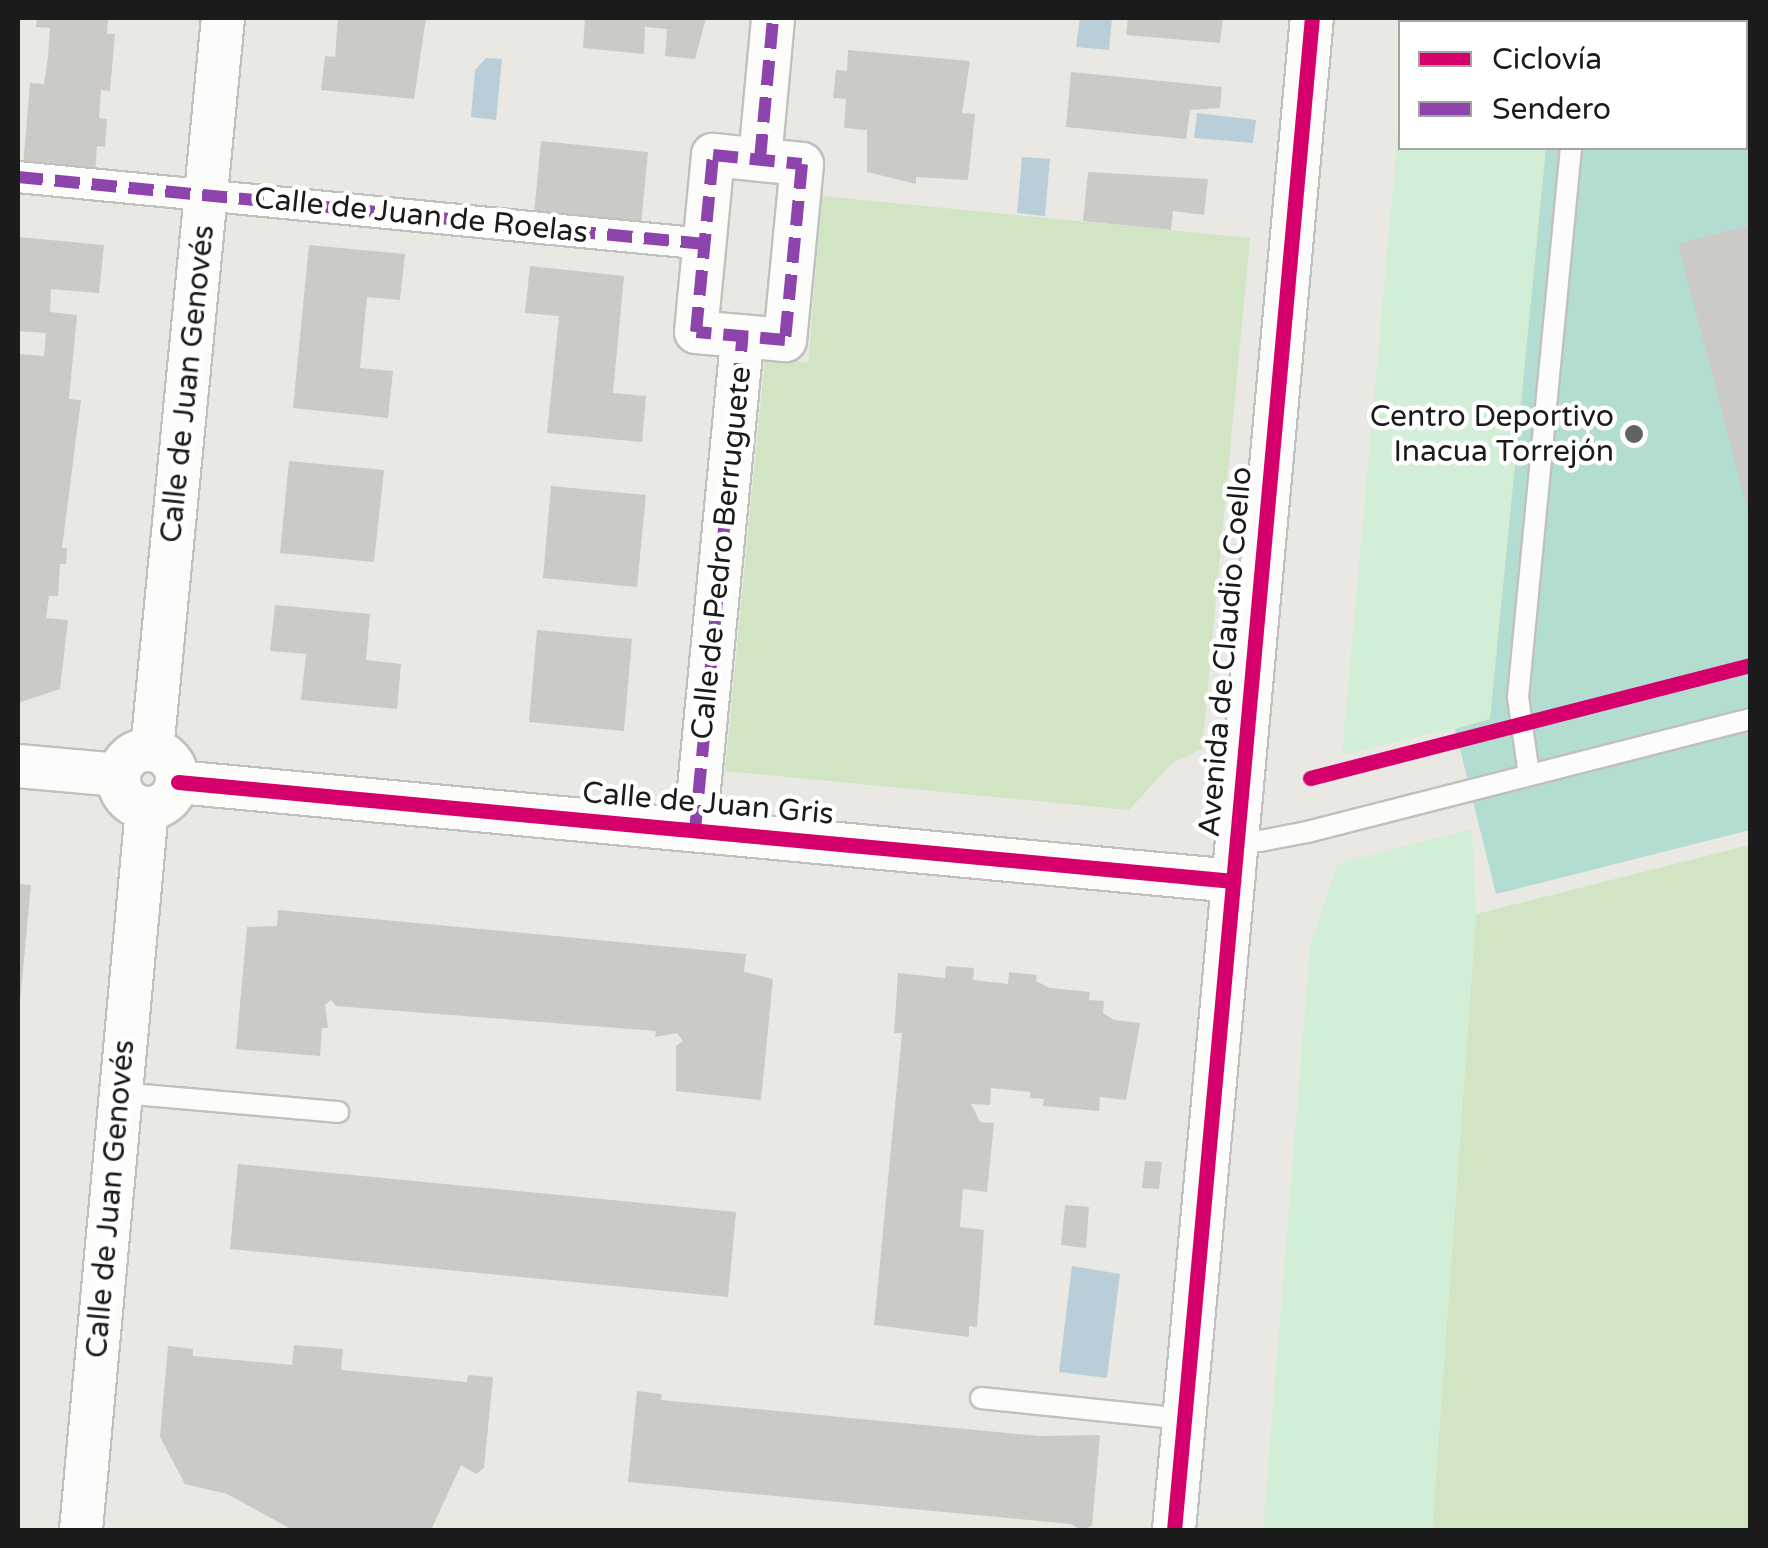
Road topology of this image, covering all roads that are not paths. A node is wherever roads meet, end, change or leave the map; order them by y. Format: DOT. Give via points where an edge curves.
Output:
graph roads {
  1 [pos="223,18"];
  2 [pos="773,18"];
  3 [pos="1312,18"];
  4 [pos="1571,150"];
  5 [pos="760,160"];
  6 [pos="18,177"];
  7 [pos="206,195"];
  8 [pos="705,244"];
  9 [pos="742,336"];
  10 [pos="1750,719"];
  11 [pos="18,766"];
  12 [pos="1529,775"];
  13 [pos="149,779"];
  14 [pos="695,830"];
  15 [pos="1237,837"];
  16 [pos="1232,880"];
  17 [pos="121,1093"];
  18 [pos="338,1112"];
  19 [pos="982,1398"];
  20 [pos="1184,1419"];
  21 [pos="80,1530"];
  22 [pos="1174,1530"];
  1 -- 7 [label="street, Calle de Juan Genovés"];
  2 -- 5 [label="street"];
  3 -- 15 [label="street, Avenida de Claudio Coello"];
  4 -- 12 [label="lane" via="1518,697"];
  5 -- 8 [label="street, Calle de Pedro Berruguete" via="714,155"];
  5 -- 9 [label="street, Calle de Pedro Berruguete" via="802,164 784,340"];
  6 -- 7 [label="street, Calle de Juan de Roelas"];
  7 -- 8 [label="street, Calle de Juan de Roelas"];
  7 -- 13 [label="street, Calle de Juan Genovés"];
  8 -- 9 [label="street, Calle de Pedro Berruguete" via="696,332"];
  9 -- 14 [label="street, Calle de Pedro Berruguete"];
  10 -- 12 [label="lane"];
  11 -- 13 [label="street, Calle de Juan Gris"];
  12 -- 15 [label="lane" via="1306,832 1260,841"];
  13 -- 14 [label="street, Calle de Juan Gris"];
  13 -- 17 [label="street, Calle de Juan Genovés"];
  14 -- 16 [label="street, Calle de Juan Gris"];
  15 -- 16 [label="street, Avenida de Claudio Coello"];
  16 -- 20 [label="street, Avenida de Claudio Coello"];
  17 -- 18 [label="lane"];
  17 -- 21 [label="street, Calle de Juan Genovés"];
  19 -- 20 [label="lane"];
  20 -- 22 [label="street, Avenida de Claudio Coello"];
}
